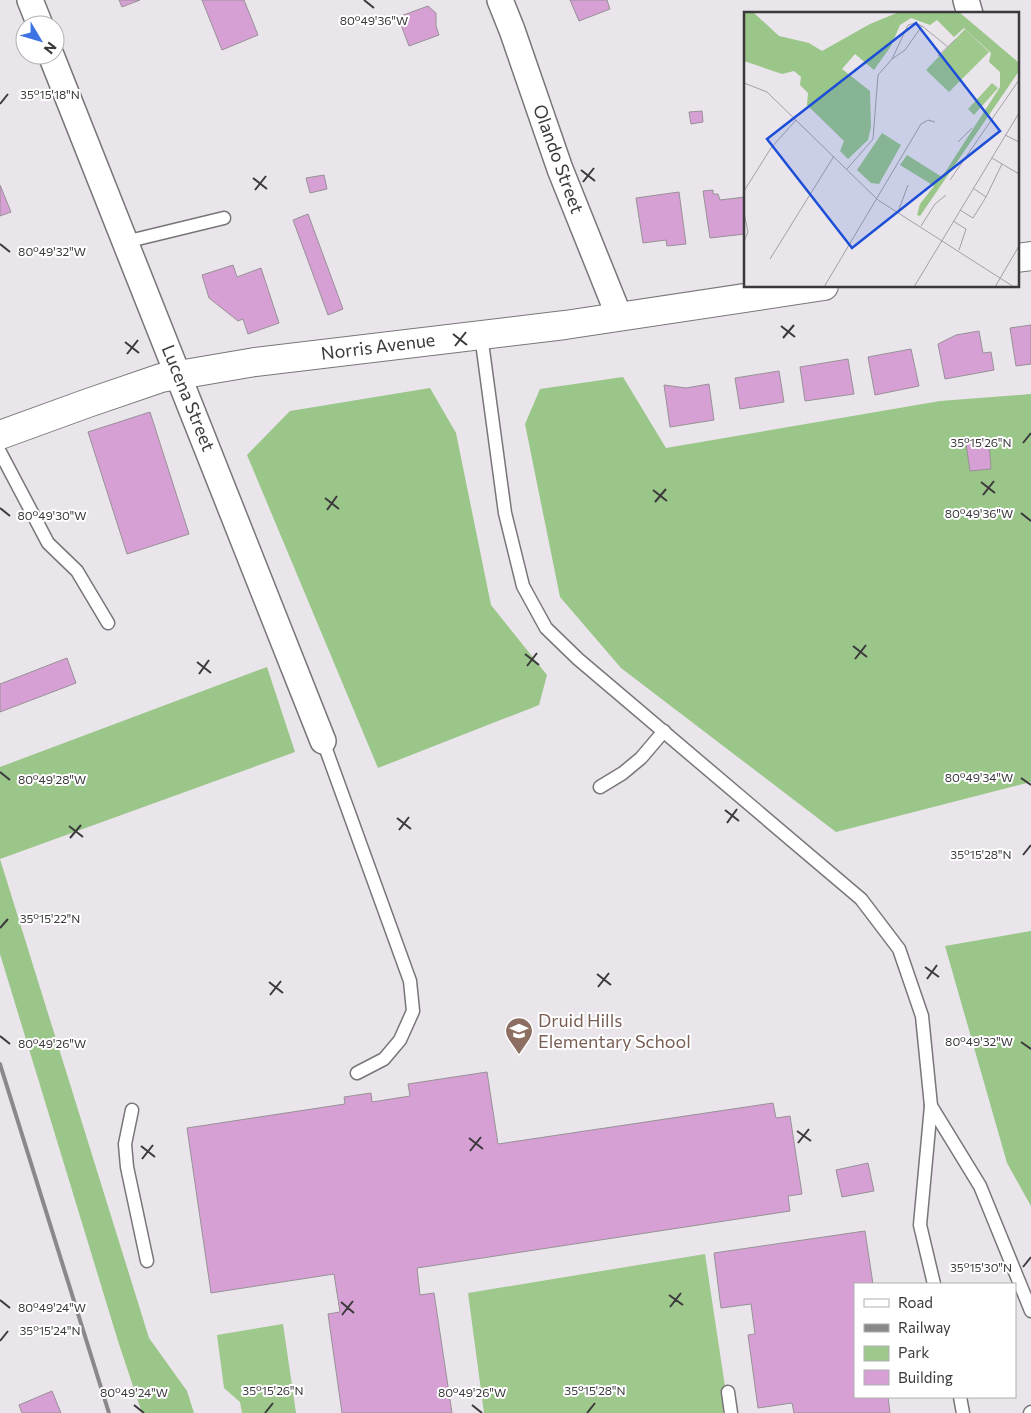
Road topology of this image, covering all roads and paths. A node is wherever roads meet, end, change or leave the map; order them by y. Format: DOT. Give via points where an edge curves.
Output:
graph roads {
  1 [pos="30,0"];
  2 [pos="500,0"];
  3 [pos="36,15"];
  4 [pos="55,65"];
  5 [pos="224,218"];
  6 [pos="125,242"];
  7 [pos="1031,256"];
  8 [pos="1018,258"];
  9 [pos="810,288"];
  10 [pos="619,316"];
  11 [pos="482,335"];
  12 [pos="179,375"];
  13 [pos="0,435"];
  14 [pos="0,452"];
  15 [pos="108,623"];
  16 [pos="664,731"];
  17 [pos="323,741"];
  18 [pos="600,787"];
  19 [pos="357,1073"];
  20 [pos="931,1106"];
  21 [pos="132,1110"];
  22 [pos="147,1261"];
  23 [pos="934,1283"];
  24 [pos="1031,1312"];
  25 [pos="728,1392"];
  26 [pos="960,1398"];
  27 [pos="731,1413"];
  28 [pos="963,1413"];
  1 -- 3 [label="street"];
  2 -- 10 [label="street, Olando Street" via="560,169"];
  4 -- 6 [label="street, Lucena Street"];
  5 -- 6 [label="lane"];
  6 -- 12 [label="street, Lucena Street"];
  7 -- 8 [label="street"];
  9 -- 10 [label="street, Norris Avenue"];
  10 -- 11 [label="street, Norris Avenue"];
  11 -- 12 [label="street, Norris Avenue" via="254,362"];
  11 -- 16 [label="lane" via="505,513 523,586 546,628"];
  12 -- 13 [label="street, Norris Avenue" via="161,378"];
  12 -- 17 [label="street, Lucena Street"];
  14 -- 15 [label="lane" via="48,543 77,571"];
  16 -- 18 [label="lane" via="641,758"];
  16 -- 20 [label="lane" via="861,899 899,949 922,1016"];
  17 -- 19 [label="lane" via="410,981 413,1011 400,1040 384,1060"];
  20 -- 23 [label="lane" via="920,1225"];
  20 -- 24 [label="lane" via="980,1186"];
  21 -- 22 [label="lane" via="125,1144 127,1167"];
  25 -- 27 [label="lane"];
  26 -- 28 [label="lane"];
}
